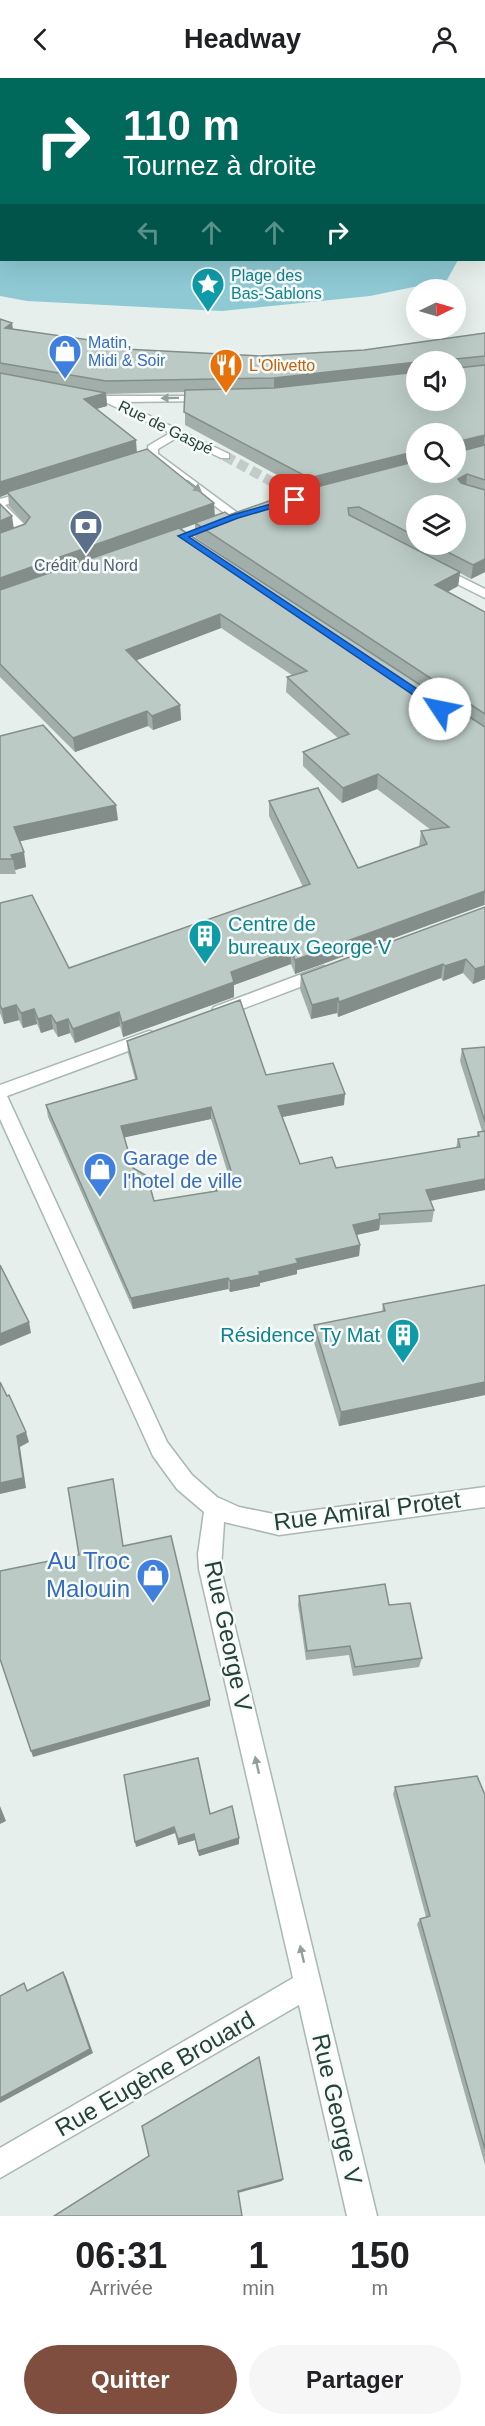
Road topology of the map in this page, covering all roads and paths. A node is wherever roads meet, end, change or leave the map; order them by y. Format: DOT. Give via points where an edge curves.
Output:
graph roads {
  1 [pos="217,398"];
  2 [pos="180,433"];
  3 [pos="225,456"];
  4 [pos="44,489"];
  5 [pos="0,505"];
  6 [pos="235,517"];
  7 [pos="0,542"];
  8 [pos="425,563"];
  9 [pos="485,594"];
  10 [pos="337,967"];
  11 [pos="207,1016"];
  12 [pos="163,1032"];
  13 [pos="0,1092"];
  14 [pos="0,1100"];
  15 [pos="485,1497"];
  16 [pos="215,1509"];
  17 [pos="309,1984"];
  18 [pos="0,2164"];
  19 [pos="362,2216"];
  1 -- 2 [label="street, Rue de Gaspé, one-way" via="102,398"];
  2 -- 3 [label="street, Rue de Gaspé"];
  2 -- 6 [label="street, one-way" via="155,444 148,456"];
  4 -- 5 [label="street"];
  5 -- 7 [label="street" via="24,530"];
  8 -- 9 [label="street"];
  10 -- 11 [label="street"];
  12 -- 13 [label="street"];
  14 -- 16 [label="street" via="160,1449 190,1491"];
  15 -- 16 [label="street, Rue Amiral Protet" via="279,1525 248,1522"];
  17 -- 16 [label="street, Rue George V, one-way" via="210,1569 208,1554"];
  17 -- 18 [label="street, Rue Eugène Brouard"];
  17 -- 19 [label="street, Rue George V"];
}
